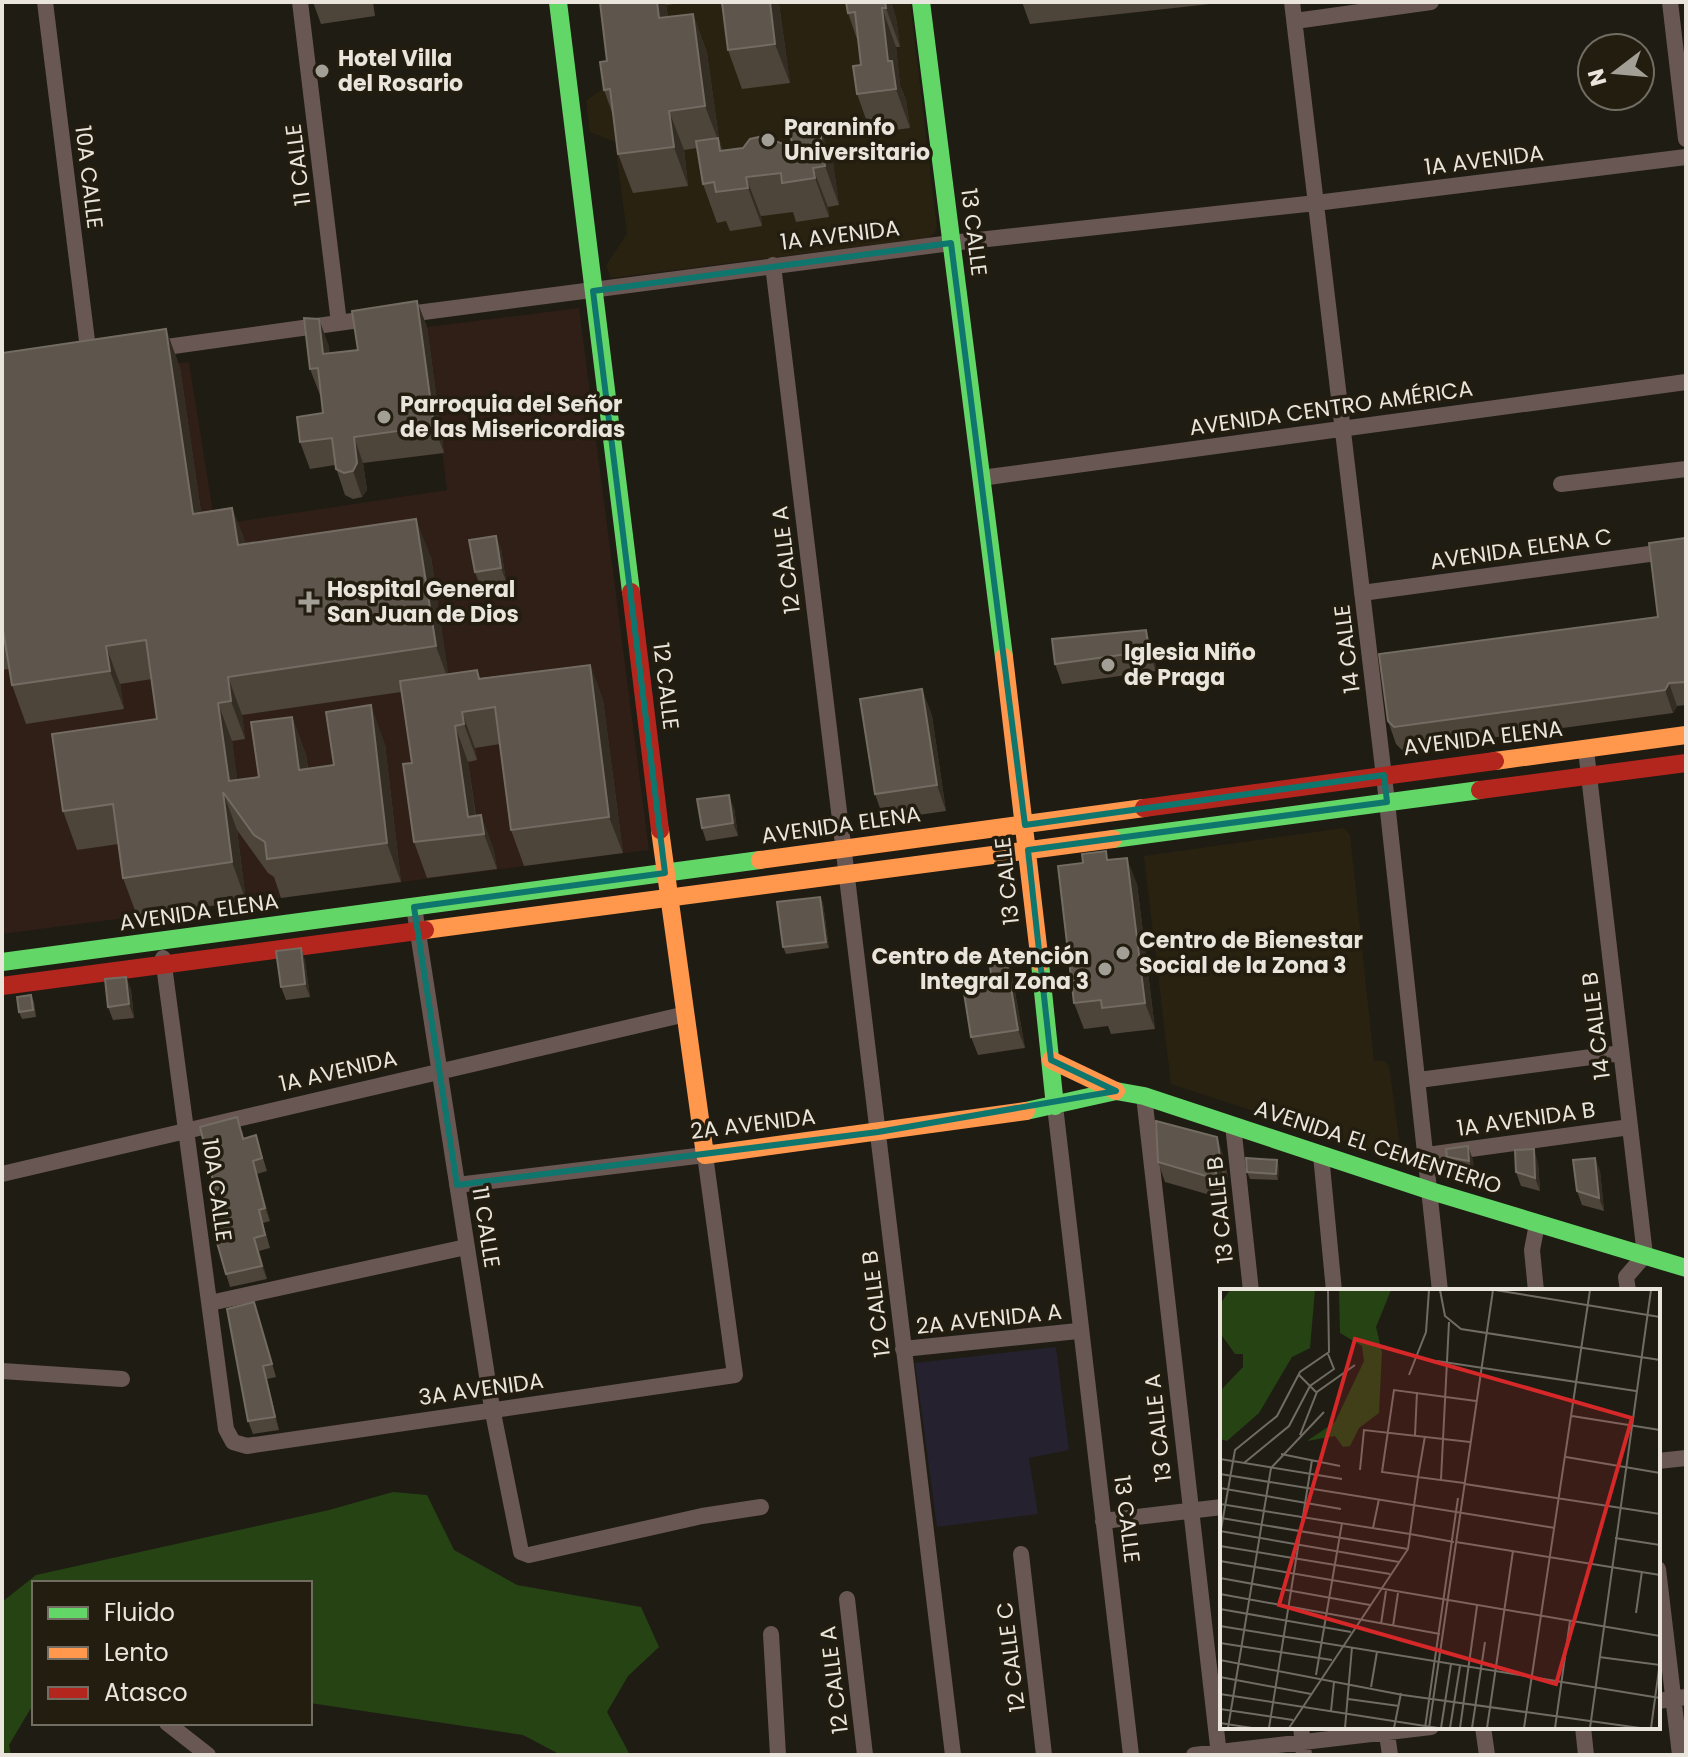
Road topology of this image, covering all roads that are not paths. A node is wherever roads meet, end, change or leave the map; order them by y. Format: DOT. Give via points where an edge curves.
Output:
graph roads {
  1 [pos="45,2"];
  2 [pos="300,2"];
  3 [pos="558,2"];
  4 [pos="921,2"];
  5 [pos="1292,2"];
  6 [pos="1431,2"];
  7 [pos="1670,2"];
  8 [pos="1295,21"];
  9 [pos="1686,139"];
  10 [pos="1686,157"];
  11 [pos="1316,203"];
  12 [pos="951,243"];
  13 [pos="773,265"];
  14 [pos="593,291"];
  15 [pos="339,323"];
  16 [pos="135,351"];
  17 [pos="90,357"];
  18 [pos="1686,382"];
  19 [pos="1343,429"];
  20 [pos="1686,469"];
  21 [pos="981,478"];
  22 [pos="1561,484"];
  23 [pos="1686,549"];
  24 [pos="1362,593"];
  25 [pos="1686,735"];
  26 [pos="1586,750"];
  27 [pos="1686,763"];
  28 [pos="1384,775"];
  29 [pos="1589,776"];
  30 [pos="1387,802"];
  31 [pos="1025,825"];
  32 [pos="842,849"];
  33 [pos="1028,850"];
  34 [pos="665,873"];
  35 [pos="845,874"];
  36 [pos="670,898"];
  37 [pos="414,907"];
  38 [pos="418,931"];
  39 [pos="161,942"];
  40 [pos="2,962"];
  41 [pos="164,965"];
  42 [pos="2,986"];
  43 [pos="686,1014"];
  44 [pos="1621,1053"];
  45 [pos="1051,1060"];
  46 [pos="439,1071"];
  47 [pos="1419,1080"];
  48 [pos="1116,1091"];
  49 [pos="1144,1096"];
  50 [pos="1055,1106"];
  51 [pos="1233,1125"];
  52 [pos="1630,1127"];
  53 [pos="186,1130"];
  54 [pos="878,1132"];
  55 [pos="705,1155"];
  56 [pos="1321,1155"];
  57 [pos="1427,1155"];
  58 [pos="2,1174"];
  59 [pos="457,1185"];
  60 [pos="1431,1191"];
  61 [pos="1537,1224"];
  62 [pos="466,1247"];
  63 [pos="1645,1255"];
  64 [pos="1686,1268"];
  65 [pos="1251,1289"];
  66 [pos="1334,1289"];
  67 [pos="1440,1289"];
  68 [pos="1536,1289"];
  69 [pos="1628,1289"];
  70 [pos="210,1303"];
  71 [pos="1078,1331"];
  72 [pos="903,1349"];
  73 [pos="2,1371"];
  74 [pos="735,1375"];
  75 [pos="122,1379"];
  76 [pos="492,1408"];
  77 [pos="233,1442"];
  78 [pos="1686,1458"];
  79 [pos="1660,1461"];
  80 [pos="761,1507"];
  81 [pos="1220,1507"];
  82 [pos="1189,1511"];
  83 [pos="1103,1521"];
  84 [pos="1021,1554"];
  85 [pos="1660,1586"];
  86 [pos="847,1599"];
  87 [pos="771,1634"];
  88 [pos="1673,1699"];
  89 [pos="170,1725"];
  90 [pos="1483,1729"];
  91 [pos="1583,1729"];
  92 [pos="1387,1730"];
  93 [pos="1302,1741"];
  94 [pos="1219,1754"];
  95 [pos="208,1755"];
  96 [pos="778,1755"];
  97 [pos="865,1755"];
  98 [pos="953,1755"];
  99 [pos="1044,1755"];
  100 [pos="1131,1755"];
  101 [pos="1194,1755"];
  102 [pos="1390,1755"];
  103 [pos="1487,1755"];
  104 [pos="1586,1755"];
  105 [pos="1680,1755"];
  1 -- 17 [label="street, 10A CALLE"];
  2 -- 15 [label="street, 11 CALLE"];
  3 -- 14 [label="main road, 12 CALLE"];
  4 -- 12 [label="main road, 13 CALLE"];
  5 -- 8 [label="street, 14 CALLE"];
  6 -- 8 [label="street"];
  7 -- 9 [label="street"];
  8 -- 11 [label="street, 14 CALLE"];
  10 -- 11 [label="street, 1A AVENIDA"];
  11 -- 12 [label="street, 1A AVENIDA"];
  11 -- 19 [label="street, 14 CALLE"];
  12 -- 13 [label="street, 1A AVENIDA"];
  12 -- 21 [label="main road, 13 CALLE"];
  13 -- 14 [label="street, 1A AVENIDA"];
  13 -- 32 [label="street, 12 CALLE A"];
  14 -- 15 [label="street, 1A AVENIDA"];
  14 -- 34 [label="main road, 12 CALLE"];
  15 -- 16 [label="street, 1A AVENIDA"];
  18 -- 19 [label="street, AVENIDA CENTRO AMÉRICA"];
  19 -- 21 [label="street, AVENIDA CENTRO AMÉRICA"];
  19 -- 24 [label="street, 14 CALLE"];
  20 -- 22 [label="street"];
  21 -- 31 [label="main road, 13 CALLE"];
  23 -- 24 [label="street, AVENIDA ELENA C"];
  24 -- 28 [label="street, 14 CALLE"];
  25 -- 26 [label="main road, AVENIDA ELENA"];
  26 -- 28 [label="main road, AVENIDA ELENA"];
  26 -- 29 [label="street, 14 CALLE B"];
  27 -- 29 [label="main road"];
  28 -- 30 [label="street, 14 CALLE"];
  28 -- 31 [label="main road, AVENIDA ELENA"];
  29 -- 30 [label="main road"];
  29 -- 44 [label="street, 14 CALLE B"];
  30 -- 33 [label="main road"];
  30 -- 47 [label="street, 14 CALLE"];
  31 -- 32 [label="main road, AVENIDA ELENA"];
  31 -- 33 [label="main road, 13 CALLE"];
  32 -- 34 [label="main road, AVENIDA ELENA"];
  32 -- 35 [label="street, 12 CALLE B"];
  33 -- 35 [label="main road"];
  33 -- 45 [label="main road, 13 CALLE"];
  34 -- 36 [label="main road, 12 CALLE"];
  34 -- 37 [label="main road, AVENIDA ELENA"];
  35 -- 36 [label="main road"];
  35 -- 54 [label="street, 12 CALLE B"];
  36 -- 38 [label="main road"];
  36 -- 43 [label="main road, 12 CALLE"];
  37 -- 38 [label="street, 11 CALLE"];
  37 -- 39 [label="main road, AVENIDA ELENA"];
  38 -- 41 [label="main road"];
  38 -- 46 [label="street, 11 CALLE"];
  39 -- 40 [label="main road, AVENIDA ELENA"];
  39 -- 41 [label="street, 10A CALLE"];
  41 -- 42 [label="main road"];
  41 -- 53 [label="street, 10A CALLE"];
  43 -- 46 [label="street, 1A AVENIDA"];
  43 -- 55 [label="main road, 12 CALLE"];
  44 -- 47 [label="street"];
  44 -- 52 [label="street, 14 CALLE B"];
  45 -- 48 [label="main road"];
  45 -- 50 [label="main road, 13 CALLE"];
  46 -- 53 [label="street, 1A AVENIDA"];
  46 -- 59 [label="street, 11 CALLE"];
  47 -- 57 [label="street, 14 CALLE"];
  48 -- 49 [label="main road, AVENIDA EL CEMENTERIO"];
  48 -- 50 [label="main road, AVENIDA EL CEMENTERIO"];
  49 -- 51 [label="main road, AVENIDA EL CEMENTERIO"];
  49 -- 82 [label="street, 13 CALLE A"];
  50 -- 54 [label="main road, 2A AVENIDA"];
  50 -- 71 [label="street, 13 CALLE"];
  51 -- 56 [label="main road, AVENIDA EL CEMENTERIO"];
  51 -- 65 [label="street, 13 CALLE B"];
  52 -- 57 [label="street, 1A AVENIDA B"];
  52 -- 63 [label="street, 14 CALLE B"];
  53 -- 58 [label="street, 1A AVENIDA"];
  53 -- 70 [label="street, 10A CALLE"];
  54 -- 55 [label="main road, 2A AVENIDA"];
  54 -- 72 [label="street, 12 CALLE B"];
  55 -- 59 [label="street, 2A AVENIDA"];
  55 -- 74 [label="street, 12 CALLE"];
  56 -- 60 [label="main road, AVENIDA EL CEMENTERIO"];
  56 -- 66 [label="street"];
  57 -- 60 [label="street, 14 CALLE"];
  59 -- 62 [label="street, 11 CALLE"];
  60 -- 61 [label="main road, AVENIDA EL CEMENTERIO"];
  60 -- 67 [label="street, 14 CALLE"];
  61 -- 63 [label="main road, AVENIDA EL CEMENTERIO"];
  61 -- 68 [label="street" via="1532,1250"];
  62 -- 70 [label="street"];
  62 -- 76 [label="street, 11 CALLE"];
  63 -- 64 [label="main road, AVENIDA EL CEMENTERIO"];
  63 -- 69 [label="street" via="1626,1277"];
  70 -- 77 [label="street, 10A CALLE" via="226,1429"];
  71 -- 72 [label="street, 2A AVENIDA A"];
  71 -- 83 [label="street, 13 CALLE"];
  72 -- 98 [label="street, 12 CALLE B"];
  73 -- 75 [label="street"];
  74 -- 76 [label="street, 3A AVENIDA"];
  76 -- 77 [label="street, 3A AVENIDA" via="247,1446"];
  76 -- 80 [label="street, 11 CALLE" via="521,1552 529,1555"];
  78 -- 79 [label="street"];
  81 -- 82 [label="street"];
  82 -- 83 [label="street"];
  82 -- 94 [label="street, 13 CALLE A"];
  83 -- 100 [label="street, 13 CALLE"];
  84 -- 99 [label="street, 12 CALLE C"];
  85 -- 88 [label="street"];
  86 -- 97 [label="street, 12 CALLE A"];
  87 -- 96 [label="street"];
  88 -- 105 [label="street"];
  89 -- 95 [label="street"];
  90 -- 103 [label="street"];
  91 -- 104 [label="street"];
  92 -- 93 [label="street"];
  92 -- 102 [label="street"];
  93 -- 94 [label="street"];
  94 -- 101 [label="street"];
}
